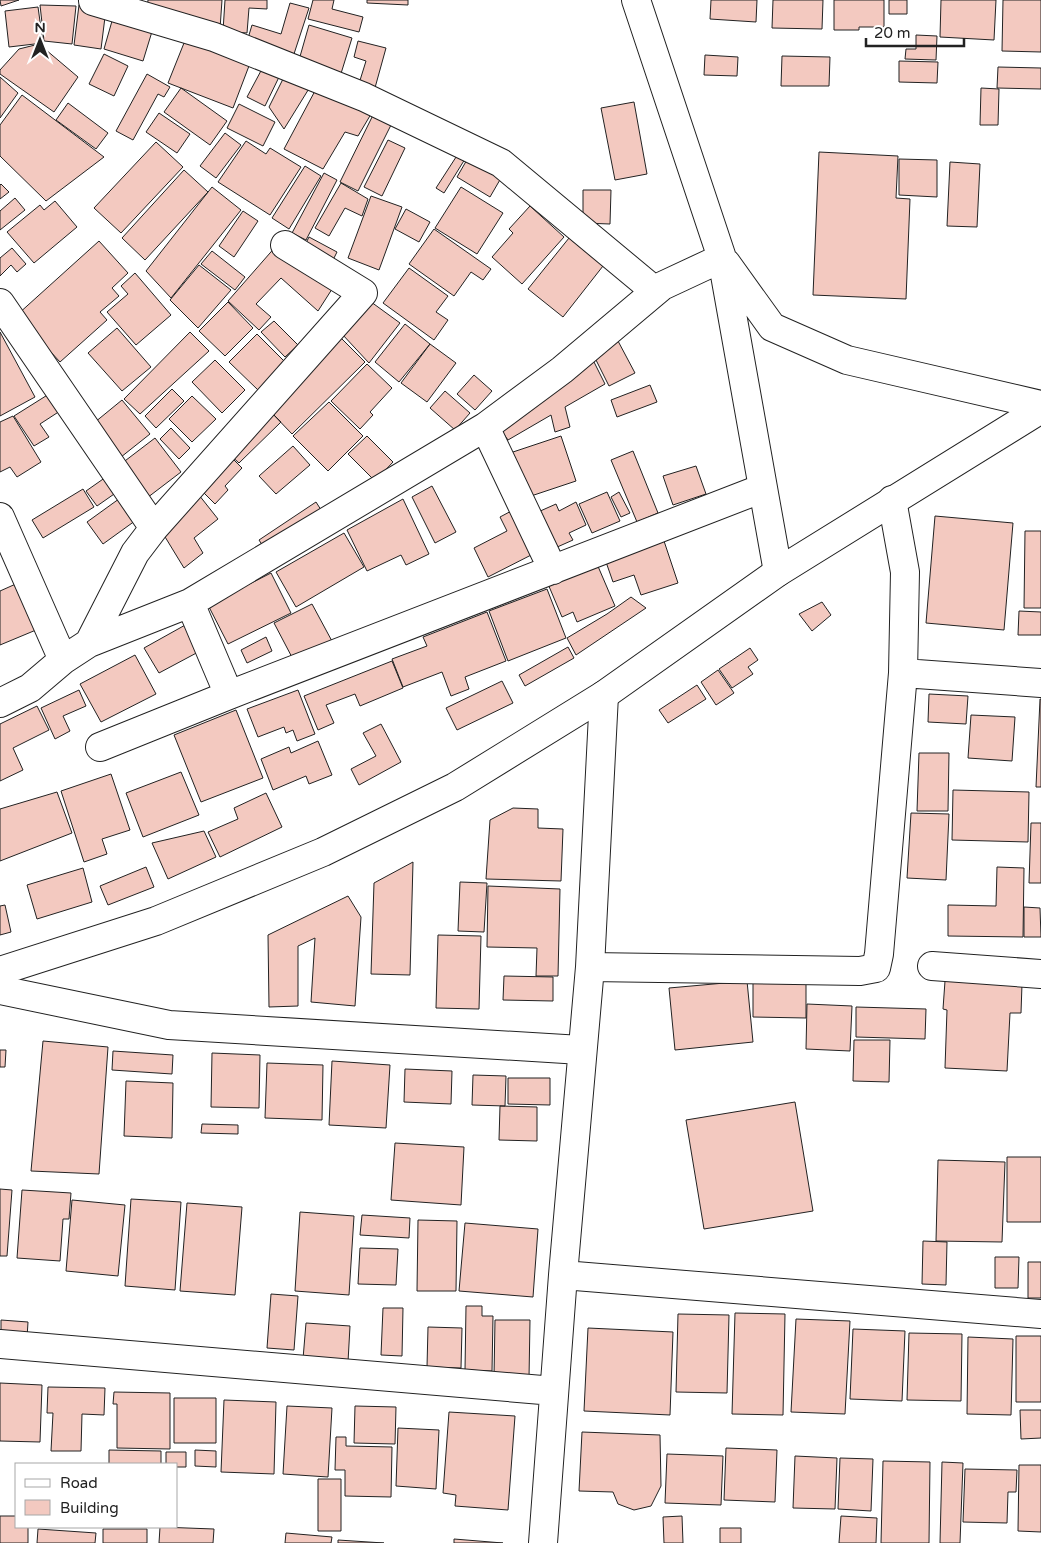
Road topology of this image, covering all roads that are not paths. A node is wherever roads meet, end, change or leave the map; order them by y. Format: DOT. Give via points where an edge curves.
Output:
graph roads {
  1 [pos="93,0"];
  2 [pos="636,0"];
  3 [pos="285,245"];
  4 [pos="722,258"];
  5 [pos="655,291"];
  6 [pos="0,303"];
  7 [pos="1041,407"];
  8 [pos="485,427"];
  9 [pos="763,488"];
  10 [pos="892,500"];
  11 [pos="0,518"];
  12 [pos="154,528"];
  13 [pos="553,570"];
  14 [pos="778,572"];
  15 [pos="190,603"];
  16 [pos="89,643"];
  17 [pos="63,660"];
  18 [pos="904,672"];
  19 [pos="1041,683"];
  20 [pos="230,695"];
  21 [pos="604,695"];
  22 [pos="0,703"];
  23 [pos="100,747"];
  24 [pos="590,966"];
  25 [pos="932,966"];
  26 [pos="0,972"];
  27 [pos="1041,974"];
  28 [pos="0,990"];
  29 [pos="582,1050"];
  30 [pos="563,1275"];
  31 [pos="1041,1314"];
  32 [pos="0,1344"];
  33 [pos="554,1391"];
  34 [pos="544,1543"];
  1 -- 5 [label="street" via="214,37 364,98 501,163"];
  2 -- 4 [label="street"];
  3 -- 12 [label="street" via="363,294"];
  4 -- 5 [label="street"];
  4 -- 7 [label="street" via="772,327 848,360"];
  4 -- 9 [label="street"];
  5 -- 8 [label="street" via="562,370"];
  6 -- 12 [label="street"];
  7 -- 10 [label="street"];
  8 -- 13 [label="street"];
  8 -- 15 [label="street"];
  9 -- 13 [label="street"];
  9 -- 14 [label="street"];
  10 -- 14 [label="street"];
  10 -- 18 [label="street" via="905,572"];
  11 -- 17 [label="street"];
  12 -- 16 [label="street" via="135,553"];
  13 -- 20 [label="street"];
  14 -- 21 [label="street"];
  15 -- 16 [label="street"];
  15 -- 20 [label="street"];
  16 -- 17 [label="street"];
  17 -- 22 [label="street" via="30,688"];
  18 -- 19 [label="street"];
  18 -- 24 [label="street" via="876,968 860,971"];
  20 -- 23 [label="street"];
  21 -- 24 [label="street"];
  21 -- 26 [label="street" via="455,787 323,852 156,920"];
  24 -- 29 [label="street"];
  25 -- 27 [label="street"];
  28 -- 29 [label="street" via="169,1025"];
  29 -- 30 [label="street"];
  30 -- 31 [label="street"];
  30 -- 33 [label="street"];
  32 -- 33 [label="street"];
  33 -- 34 [label="street"];
}
